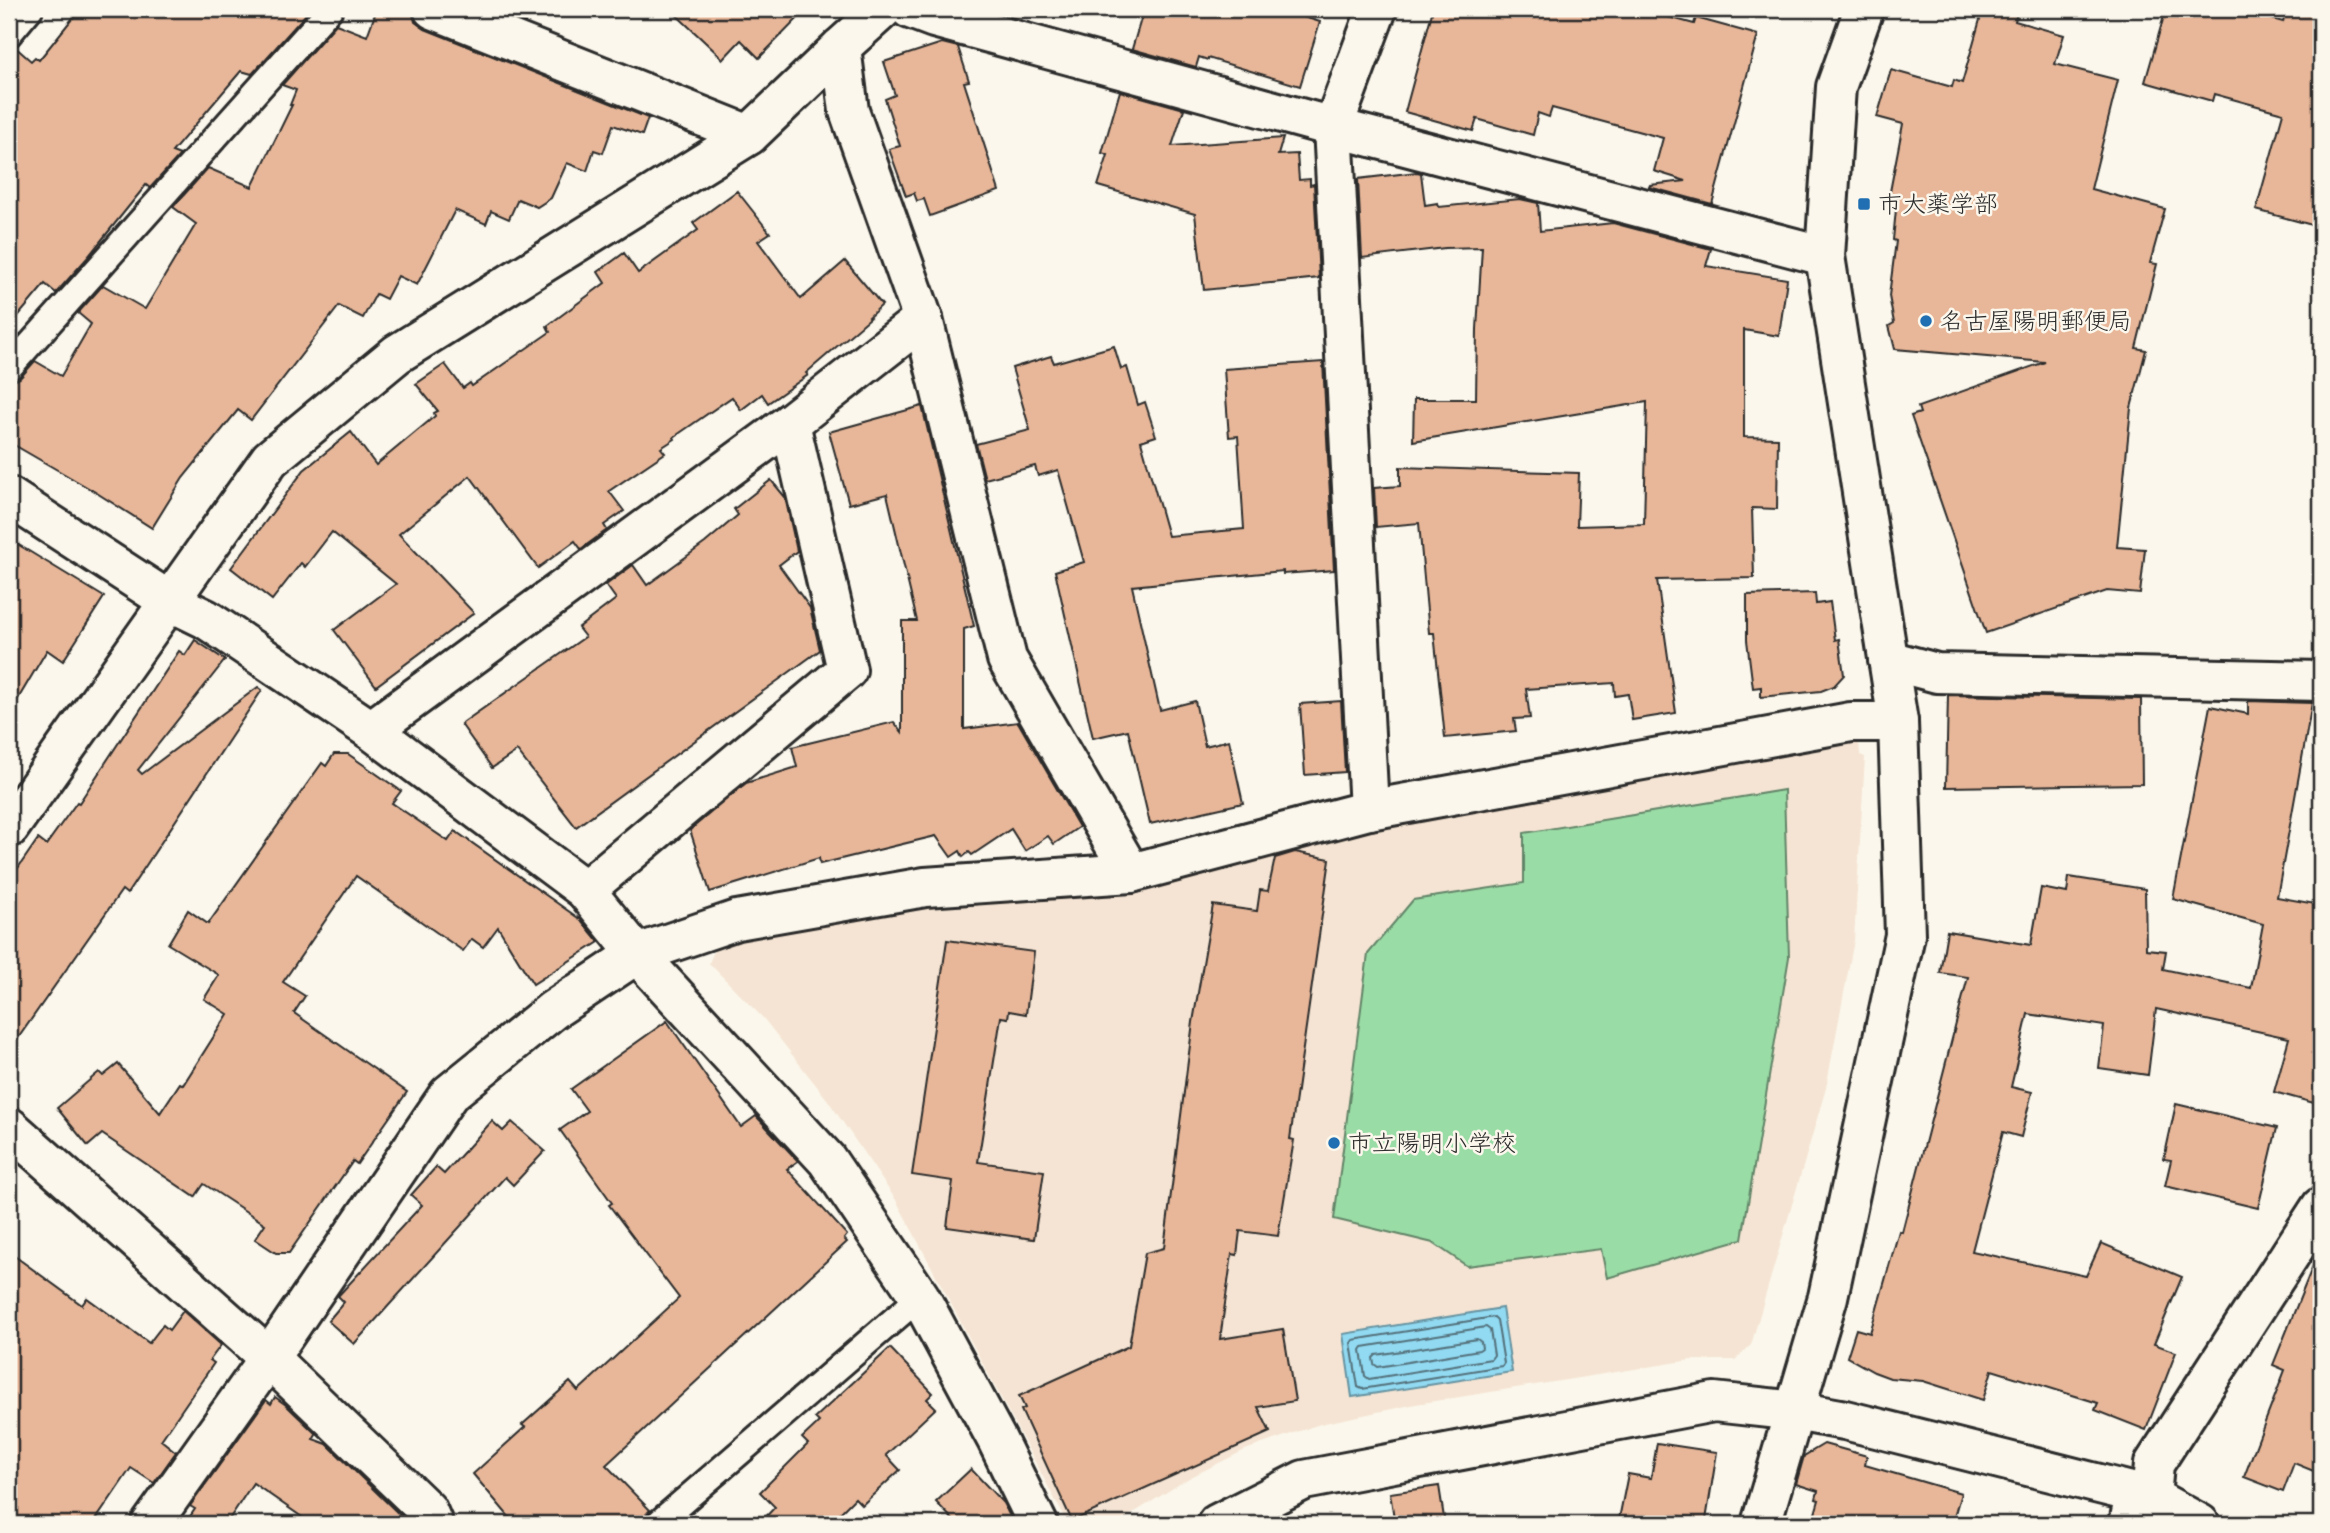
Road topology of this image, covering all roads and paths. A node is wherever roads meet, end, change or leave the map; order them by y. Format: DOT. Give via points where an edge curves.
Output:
graph roads {
  1 [pos="30,9"];
  2 [pos="330,9"];
  3 [pos="433,9"];
  4 [pos="883,9"];
  5 [pos="910,9"];
  6 [pos="1377,9"];
  7 [pos="1864,9"];
  8 [pos="9,34"];
  9 [pos="841,47"];
  10 [pos="1334,127"];
  11 [pos="749,135"];
  12 [pos="1825,256"];
  13 [pos="923,319"];
  14 [pos="9,368"];
  15 [pos="790,424"];
  16 [pos="9,497"];
  17 [pos="169,601"];
  18 [pos="1888,660"];
  19 [pos="2321,681"];
  20 [pos="1898,722"];
  21 [pos="371,730"];
  22 [pos="1369,810"];
  23 [pos="9,828"];
  24 [pos="1131,873"];
  25 [pos="585,890"];
  26 [pos="637,954"];
  27 [pos="9,1127"];
  28 [pos="2321,1207"];
  29 [pos="920,1297"];
  30 [pos="269,1358"];
  31 [pos="1796,1411"];
  32 [pos="2138,1505"];
  33 [pos="151,1524"];
  34 [pos="433,1524"];
  35 [pos="657,1524"];
  36 [pos="1038,1524"];
  37 [pos="1217,1524"];
  38 [pos="1761,1524"];
  39 [pos="2200,1524"];
  1 -- 8 [label="lane"];
  2 -- 14 [label="lane"];
  3 -- 11 [label="street"];
  4 -- 9 [label="street"];
  5 -- 10 [label="street"];
  6 -- 10 [label="street"];
  7 -- 12 [label="street" via="1836,87"];
  9 -- 11 [label="street"];
  9 -- 13 [label="street" via="849,111"];
  10 -- 12 [label="street"];
  10 -- 22 [label="street"];
  11 -- 17 [label="street" via="397,355 270,459"];
  12 -- 18 [label="street"];
  13 -- 15 [label="street"];
  13 -- 24 [label="street" via="1007,659"];
  15 -- 21 [label="street"];
  15 -- 25 [label="street" via="847,670"];
  16 -- 17 [label="street"];
  17 -- 21 [label="street" via="206,618"];
  17 -- 23 [label="street"];
  18 -- 19 [label="street" via="1937,673"];
  18 -- 20 [label="street"];
  20 -- 22 [label="street" via="1851,722"];
  20 -- 31 [label="street" via="1905,934 1828,1297"];
  21 -- 25 [label="street"];
  22 -- 24 [label="street"];
  24 -- 26 [label="street" via="925,887 737,920"];
  25 -- 26 [label="street"];
  26 -- 29 [label="street" via="827,1160"];
  26 -- 30 [label="street" via="553,1010 449,1094"];
  27 -- 30 [label="street"];
  28 -- 32 [label="street" via="2154,1464"];
  29 -- 35 [label="lane"];
  29 -- 36 [label="street"];
  30 -- 33 [label="street"];
  30 -- 34 [label="street" via="427,1510"];
  31 -- 32 [label="street" via="1845,1420"];
  31 -- 37 [label="street" via="1714,1402 1304,1480"];
  31 -- 38 [label="street"];
  32 -- 39 [label="street"];
}
